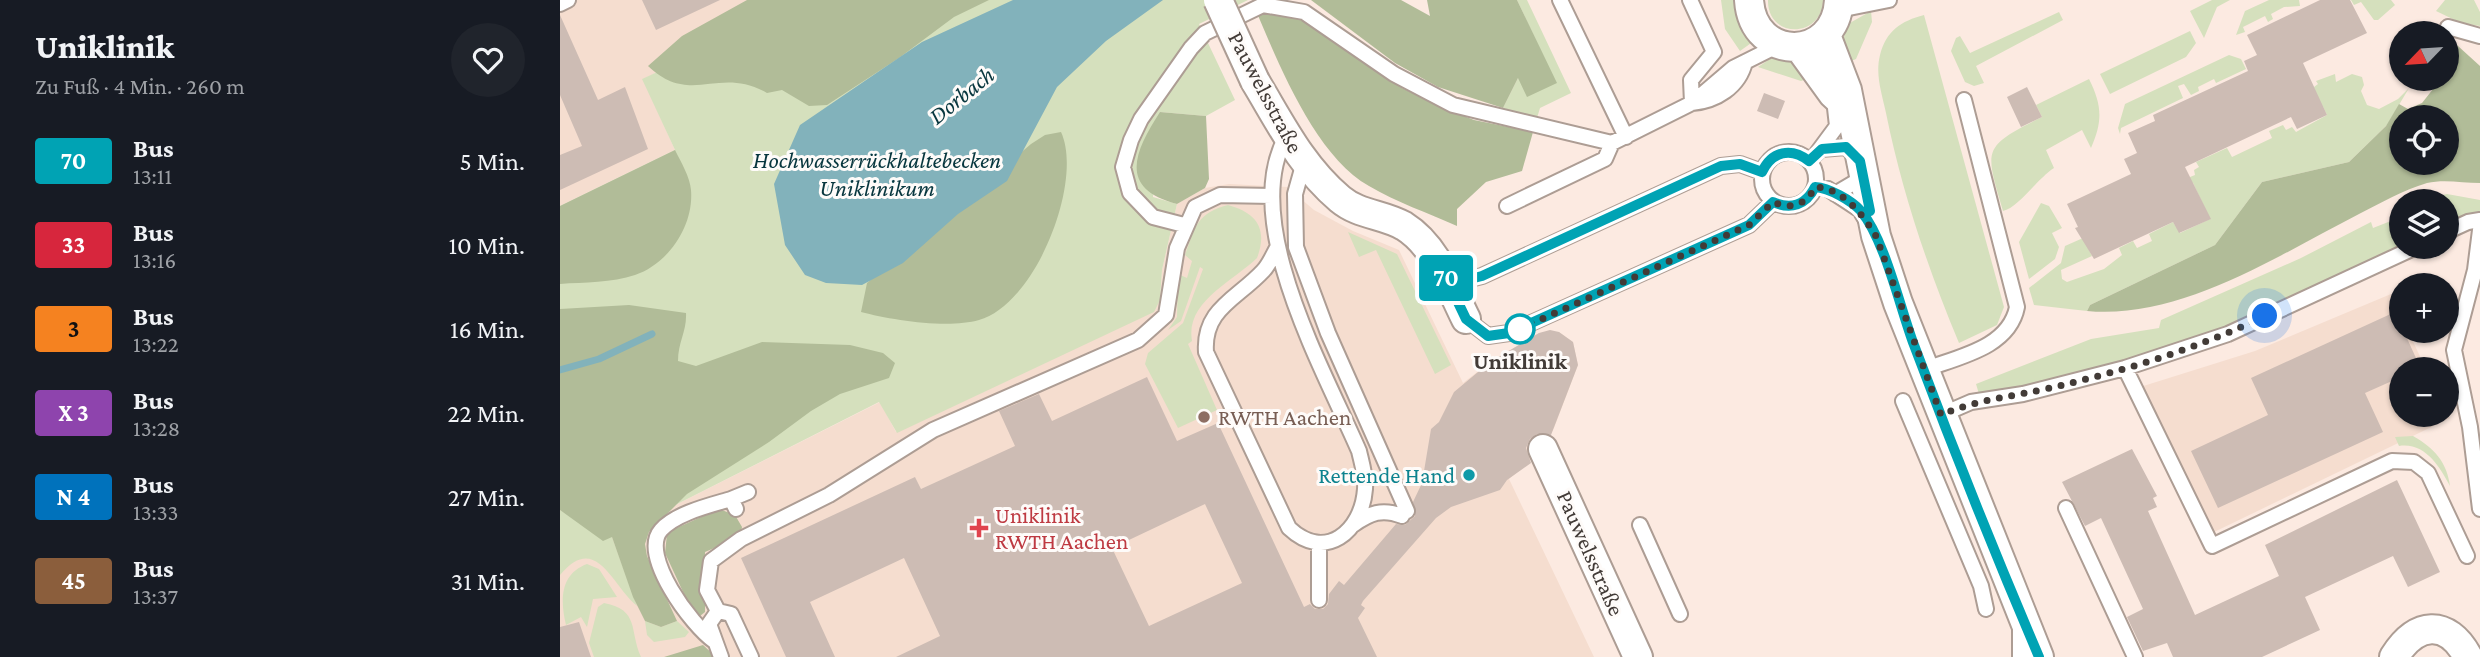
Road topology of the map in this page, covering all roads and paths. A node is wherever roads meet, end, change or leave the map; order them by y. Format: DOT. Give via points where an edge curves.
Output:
graph roads {
  1 [pos="568,0"];
  2 [pos="1218,0"];
  3 [pos="1560,0"];
  4 [pos="1690,0"];
  5 [pos="1749,0"];
  6 [pos="1889,0"];
  7 [pos="560,4"];
  8 [pos="1834,15"];
  9 [pos="2459,30"];
  10 [pos="2480,36"];
  11 [pos="1789,46"];
  12 [pos="1964,100"];
  13 [pos="1841,101"];
  14 [pos="1692,103"];
  15 [pos="1286,137"];
  16 [pos="1626,137"];
  17 [pos="1612,143"];
  18 [pos="1822,149"];
  19 [pos="1809,161"];
  20 [pos="1860,161"];
  21 [pos="1304,162"];
  22 [pos="1762,172"];
  23 [pos="1815,187"];
  24 [pos="1835,194"];
  25 [pos="1272,196"];
  26 [pos="1773,202"];
  27 [pos="1507,206"];
  28 [pos="2480,220"];
  29 [pos="1184,225"];
  30 [pos="2459,226"];
  31 [pos="2480,230"];
  32 [pos="1876,236"];
  33 [pos="1277,248"];
  34 [pos="2390,259"];
  35 [pos="1443,271"];
  36 [pos="1466,319"];
  37 [pos="2125,368"];
  38 [pos="1923,370"];
  39 [pos="1903,401"];
  40 [pos="1941,415"];
  41 [pos="1543,449"];
  42 [pos="748,492"];
  43 [pos="2066,508"];
  44 [pos="2480,509"];
  45 [pos="1640,525"];
  46 [pos="1352,526"];
  47 [pos="1319,544"];
  48 [pos="2467,556"];
  49 [pos="1319,600"];
  50 [pos="1986,610"];
  51 [pos="718,611"];
  52 [pos="1680,614"];
  53 [pos="714,641"];
  54 [pos="2022,656"];
  55 [pos="721,657"];
  56 [pos="751,657"];
  57 [pos="1638,657"];
  58 [pos="2135,657"];
  59 [pos="2394,657"];
  60 [pos="2468,657"];
  1 -- 7 [label="lane"];
  2 -- 15 [label="street, Pauwelsstraße, bridge"];
  3 -- 16 [label="lane"];
  4 -- 14 [label="lane" via="1714,52 1691,80"];
  5 -- 11 [label="street" via="1756,26 1766,38"];
  6 -- 8 [label="lane"];
  8 -- 11 [label="street" via="1813,43"];
  8 -- 13 [label="street" via="1847,90"];
  9 -- 10 [label="lane"];
  11 -- 13 [label="street"];
  11 -- 14 [label="lane" via="1722,75"];
  12 -- 38 [label="lane" via="2017,307 2006,333"];
  13 -- 18 [label="lane" via="1837,126"];
  13 -- 20 [label="street"];
  14 -- 16 [label="lane"];
  15 -- 21 [label="street, Pauwelsstraße"];
  15 -- 25 [label="lane" via="1273,171"];
  16 -- 17 [label="lane"];
  17 -- 27 [label="lane" via="1605,159"];
  17 -- 29 [label="lane" via="1452,105 1394,74 1304,12 1264,5 1205,33 1191,47 1131,140 1123,167 1130,193 1153,217"];
  18 -- 19 [label="lane"];
  18 -- 20 [label="lane" via="1846,147"];
  19 -- 22 [label="lane" via="1782,152 1773,156"];
  19 -- 23 [label="lane"];
  20 -- 24 [label="lane" via="1857,181"];
  20 -- 32 [label="street"];
  21 -- 35 [label="street, Pauwelsstraße" via="1342,201 1402,225"];
  21 -- 46 [label="lane" via="1295,194 1296,247 1405,514 1382,511"];
  22 -- 26 [label="lane" via="1763,189"];
  22 -- 35 [label="lane" via="1740,164 1721,166 1482,276 1470,279"];
  23 -- 24 [label="lane"];
  23 -- 26 [label="lane" via="1798,205"];
  24 -- 32 [label="lane" via="1860,210"];
  25 -- 29 [label="lane" via="1232,194 1207,199 1195,207"];
  25 -- 33 [label="lane"];
  26 -- 36 [label="lane" via="1749,225 1509,333 1488,336"];
  28 -- 30 [label="lane"];
  29 -- 51 [label="lane" via="1166,315 1157,326 1138,340 933,430 829,495 741,539 711,561 707,590"];
  31 -- 44 [label="lane" via="2475,270 2454,350"];
  32 -- 38 [label="street"];
  33 -- 46 [label="lane" via="1289,288 1362,463 1365,491"];
  33 -- 47 [label="lane" via="1264,270 1219,310 1205,333 1206,352 1289,528 1300,539"];
  34 -- 37 [label="lane" via="2228,334"];
  35 -- 36 [label="street, Pauwelsstraße"];
  37 -- 40 [label="lane" via="2033,392 1970,402"];
  37 -- 48 [label="lane" via="2212,546 2392,461 2414,462 2428,473"];
  38 -- 40 [label="street"];
  39 -- 50 [label="lane" via="1973,564"];
  40 -- 54 [label="street" via="2021,613"];
  41 -- 57 [label="street, Pauwelsstraße"];
  42 -- 53 [label="lane" via="734,504 708,505 671,523 656,538 656,555 675,595 687,616"];
  43 -- 58 [label="lane"];
  45 -- 52 [label="lane"];
  46 -- 47 [label="lane" via="1335,540"];
  47 -- 49 [label="lane"];
  51 -- 53 [label="lane" via="709,624"];
  51 -- 56 [label="lane" via="731,614"];
  53 -- 55 [label="lane"];
  59 -- 60 [label="street" via="2405,639 2420,629 2458,639"];
}
